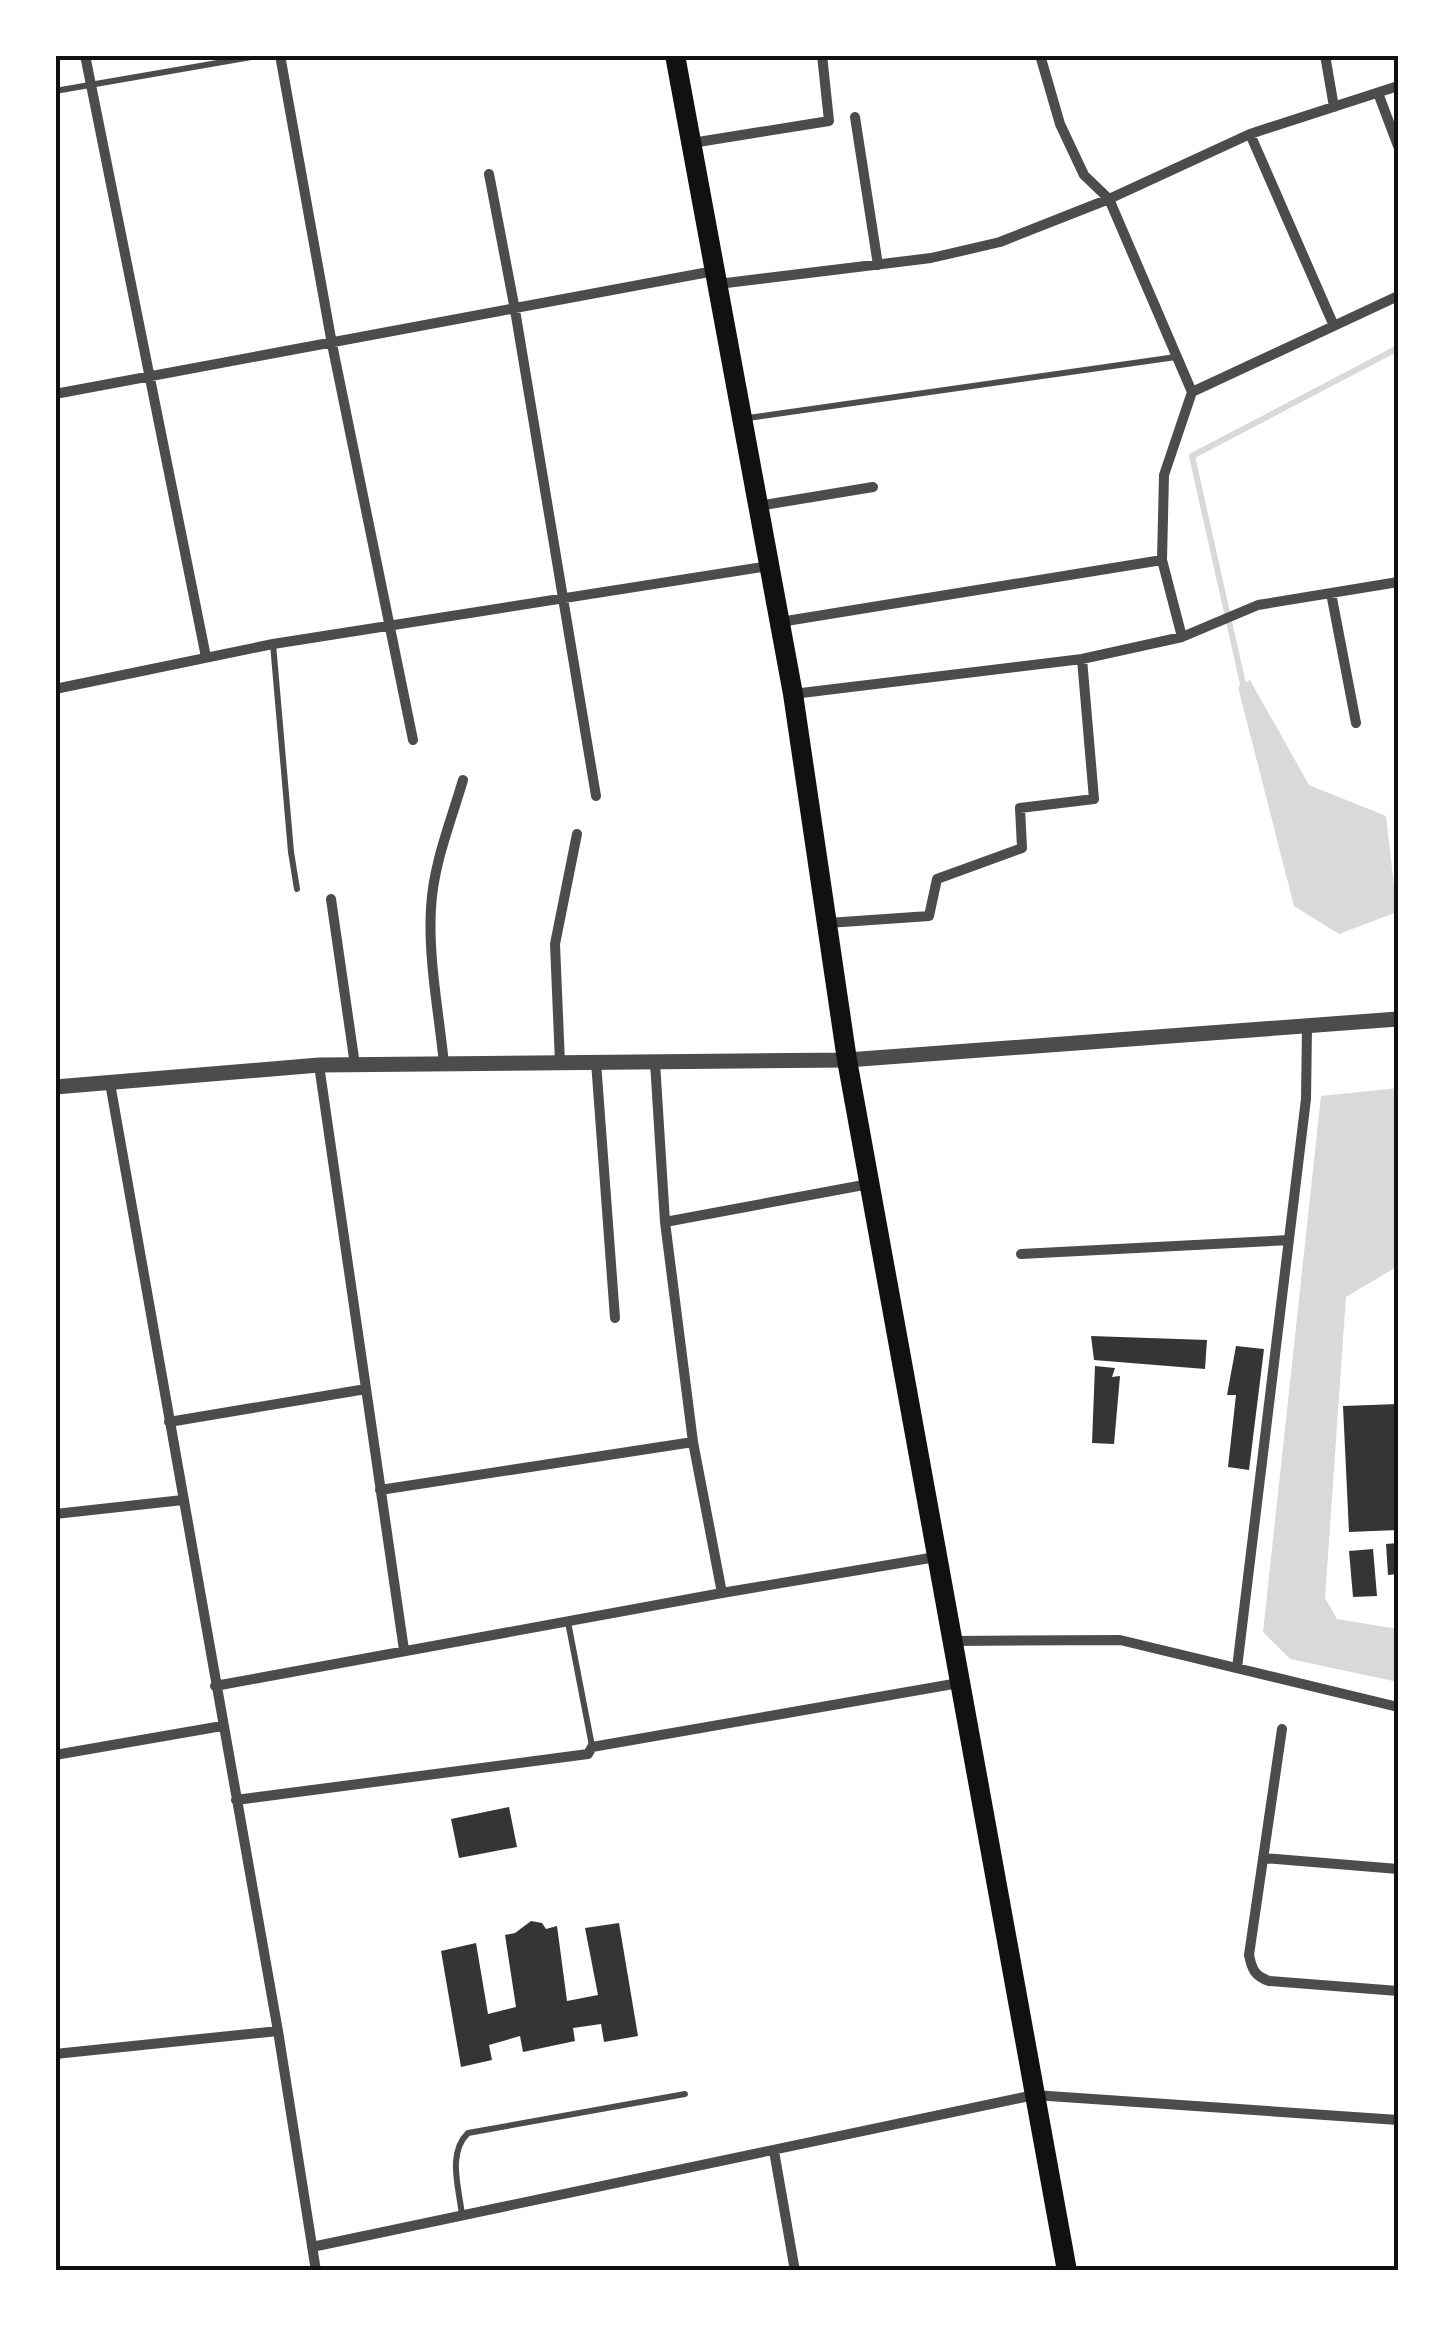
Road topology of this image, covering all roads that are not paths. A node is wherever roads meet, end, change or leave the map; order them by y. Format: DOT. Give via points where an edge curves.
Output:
graph roads {
  1 [pos="85,55"];
  2 [pos="263,55"];
  3 [pos="280,55"];
  4 [pos="675,55"];
  5 [pos="822,55"];
  6 [pos="1040,55"];
  7 [pos="1325,55"];
  8 [pos="90,84"];
  9 [pos="1398,86"];
  10 [pos="55,91"];
  11 [pos="1378,93"];
  12 [pos="1334,107"];
  13 [pos="855,117"];
  14 [pos="1250,134"];
  15 [pos="691,143"];
  16 [pos="1398,146"];
  17 [pos="489,174"];
  18 [pos="1109,199"];
  19 [pos="878,265"];
  20 [pos="716,278"];
  21 [pos="1398,296"];
  22 [pos="515,310"];
  23 [pos="1334,326"];
  24 [pos="332,344"];
  25 [pos="1176,356"];
  26 [pos="151,376"];
  27 [pos="1192,392"];
  28 [pos="55,394"];
  29 [pos="742,419"];
  30 [pos="872,487"];
  31 [pos="758,506"];
  32 [pos="1162,560"];
  33 [pos="769,566"];
  34 [pos="1398,582"];
  35 [pos="1331,593"];
  36 [pos="563,596"];
  37 [pos="780,622"];
  38 [pos="389,626"];
  39 [pos="1182,638"];
  40 [pos="272,644"];
  41 [pos="206,656"];
  42 [pos="1082,659"];
  43 [pos="55,689"];
  44 [pos="793,694"];
  45 [pos="1356,723"];
  46 [pos="412,740"];
  47 [pos="463,780"];
  48 [pos="596,796"];
  49 [pos="577,834"];
  50 [pos="298,889"];
  51 [pos="331,899"];
  52 [pos="828,923"];
  53 [pos="1398,1019"];
  54 [pos="1308,1026"];
  55 [pos="847,1060"];
  56 [pos="596,1062"];
  57 [pos="654,1062"];
  58 [pos="560,1063"];
  59 [pos="354,1064"];
  60 [pos="444,1064"];
  61 [pos="319,1065"];
  62 [pos="110,1083"];
  63 [pos="55,1087"];
  64 [pos="869,1184"];
  65 [pos="665,1222"];
  66 [pos="1289,1240"];
  67 [pos="1021,1254"];
  68 [pos="615,1318"];
  69 [pos="366,1389"];
  70 [pos="170,1422"];
  71 [pos="693,1442"];
  72 [pos="380,1490"];
  73 [pos="183,1500"];
  74 [pos="55,1514"];
  75 [pos="936,1557"];
  76 [pos="722,1592"];
  77 [pos="568,1622"];
  78 [pos="953,1641"];
  79 [pos="404,1650"];
  80 [pos="1237,1668"];
  81 [pos="959,1683"];
  82 [pos="215,1686"];
  83 [pos="1398,1707"];
  84 [pos="222,1726"];
  85 [pos="1282,1729"];
  86 [pos="592,1747"];
  87 [pos="55,1755"];
  88 [pos="236,1800"];
  89 [pos="1264,1858"];
  90 [pos="1398,1869"];
  91 [pos="1398,1991"];
  92 [pos="278,2031"];
  93 [pos="55,2054"];
  94 [pos="685,2094"];
  95 [pos="1034,2095"];
  96 [pos="1398,2120"];
  97 [pos="774,2150"];
  98 [pos="462,2215"];
  99 [pos="312,2247"];
  100 [pos="316,2271"];
  101 [pos="795,2271"];
  102 [pos="1067,2271"];
  1 -- 8 [label="street"];
  2 -- 8 [label="lane"];
  3 -- 24 [label="street"];
  4 -- 15 [label="highway"];
  5 -- 15 [label="street" via="829,121"];
  6 -- 18 [label="street" via="1084,175"];
  7 -- 12 [label="street"];
  8 -- 10 [label="lane"];
  8 -- 26 [label="street"];
  9 -- 11 [label="street"];
  11 -- 12 [label="street"];
  11 -- 16 [label="street"];
  12 -- 14 [label="street"];
  13 -- 19 [label="street"];
  14 -- 18 [label="street"];
  14 -- 23 [label="street"];
  15 -- 20 [label="highway"];
  17 -- 22 [label="street"];
  18 -- 19 [label="street" via="1000,242"];
  18 -- 25 [label="street"];
  19 -- 20 [label="street"];
  20 -- 22 [label="street"];
  20 -- 29 [label="highway"];
  21 -- 23 [label="street"];
  22 -- 24 [label="street"];
  22 -- 36 [label="street"];
  23 -- 27 [label="street"];
  24 -- 26 [label="street"];
  24 -- 38 [label="street"];
  25 -- 27 [label="street"];
  25 -- 29 [label="lane"];
  26 -- 28 [label="street"];
  26 -- 41 [label="street"];
  27 -- 32 [label="street" via="1164,475"];
  29 -- 31 [label="highway"];
  30 -- 31 [label="street"];
  31 -- 33 [label="highway"];
  32 -- 37 [label="street"];
  32 -- 39 [label="street"];
  33 -- 36 [label="street"];
  33 -- 37 [label="highway"];
  34 -- 35 [label="street"];
  35 -- 39 [label="street" via="1258,606"];
  35 -- 45 [label="street"];
  36 -- 38 [label="street"];
  36 -- 48 [label="street"];
  37 -- 44 [label="highway"];
  38 -- 40 [label="street"];
  38 -- 46 [label="street"];
  39 -- 42 [label="street"];
  40 -- 41 [label="street"];
  40 -- 50 [label="lane"];
  41 -- 43 [label="street"];
  42 -- 44 [label="street"];
  42 -- 52 [label="street" via="1094,799 1020,808 1022,848 937,879 929,916"];
  44 -- 52 [label="highway"];
  47 -- 60 [label="street" via="431,905"];
  49 -- 58 [label="street" via="555,944"];
  51 -- 59 [label="street"];
  52 -- 55 [label="highway"];
  53 -- 54 [label="street"];
  54 -- 55 [label="street"];
  54 -- 66 [label="street"];
  55 -- 57 [label="street"];
  55 -- 64 [label="highway"];
  56 -- 57 [label="street"];
  56 -- 58 [label="street"];
  56 -- 68 [label="street"];
  57 -- 65 [label="street"];
  58 -- 60 [label="street"];
  59 -- 60 [label="street"];
  59 -- 61 [label="street"];
  61 -- 62 [label="street"];
  61 -- 69 [label="street"];
  62 -- 63 [label="street"];
  62 -- 70 [label="street"];
  64 -- 65 [label="street"];
  64 -- 75 [label="highway"];
  65 -- 71 [label="street"];
  66 -- 67 [label="street"];
  66 -- 80 [label="street"];
  69 -- 70 [label="street"];
  69 -- 72 [label="street"];
  70 -- 73 [label="street"];
  71 -- 72 [label="street"];
  71 -- 76 [label="street"];
  72 -- 79 [label="street"];
  73 -- 74 [label="street"];
  73 -- 82 [label="street"];
  75 -- 76 [label="street"];
  75 -- 78 [label="highway"];
  76 -- 77 [label="street"];
  77 -- 79 [label="street"];
  77 -- 86 [label="lane"];
  78 -- 80 [label="street" via="1120,1640"];
  78 -- 81 [label="highway"];
  79 -- 82 [label="street"];
  80 -- 83 [label="street"];
  81 -- 86 [label="street"];
  81 -- 95 [label="highway"];
  82 -- 84 [label="street"];
  84 -- 87 [label="street"];
  84 -- 88 [label="street"];
  85 -- 89 [label="street"];
  86 -- 88 [label="street" via="588,1754"];
  88 -- 92 [label="street"];
  89 -- 90 [label="street"];
  89 -- 91 [label="street" via="1249,1955 1257,1977"];
  92 -- 93 [label="street"];
  92 -- 99 [label="street"];
  94 -- 98 [label="lane" via="468,2133 455,2158"];
  95 -- 96 [label="street"];
  95 -- 97 [label="street"];
  95 -- 102 [label="highway"];
  97 -- 98 [label="street"];
  97 -- 101 [label="street"];
  98 -- 99 [label="street"];
  99 -- 100 [label="street"];
}
